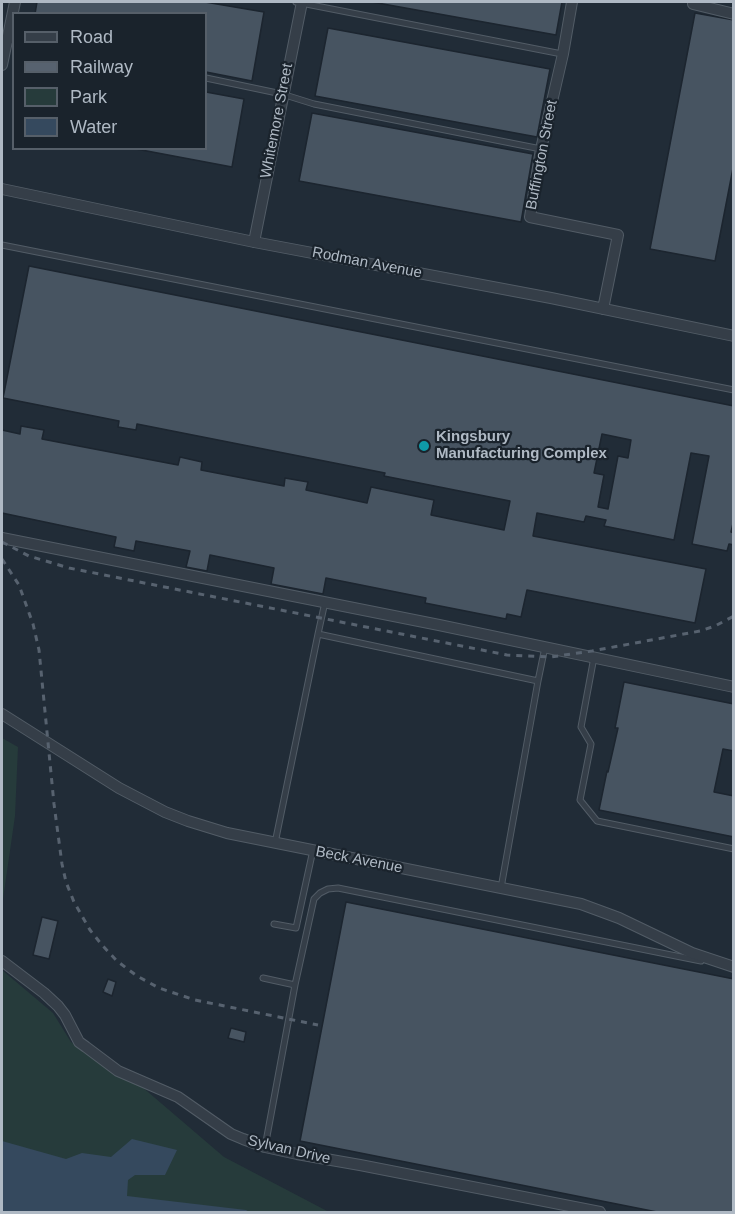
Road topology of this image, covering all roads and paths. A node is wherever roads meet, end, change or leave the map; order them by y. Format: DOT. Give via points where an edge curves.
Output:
graph roads {
  1 [pos="300,2"];
  2 [pos="572,2"];
  3 [pos="693,4"];
  4 [pos="734,14"];
  5 [pos="12,16"];
  6 [pos="7,40"];
  7 [pos="562,54"];
  8 [pos="2,65"];
  9 [pos="207,78"];
  10 [pos="282,94"];
  11 [pos="541,149"];
  12 [pos="2,189"];
  13 [pos="254,242"];
  14 [pos="2,245"];
  15 [pos="603,309"];
  16 [pos="734,336"];
  17 [pos="734,390"];
  18 [pos="2,538"];
  19 [pos="325,602"];
  20 [pos="318,634"];
  21 [pos="544,647"];
  22 [pos="594,657"];
  23 [pos="538,681"];
  24 [pos="734,687"];
  25 [pos="2,714"];
  26 [pos="275,843"];
  27 [pos="734,849"];
  28 [pos="313,850"];
  29 [pos="501,888"];
  30 [pos="274,924"];
  31 [pos="2,962"];
  32 [pos="733,967"];
  33 [pos="263,978"];
  34 [pos="295,985"];
  35 [pos="265,1147"];
  36 [pos="600,1212"];
  1 -- 7 [label="lane"];
  1 -- 10 [label="street, Whitemore Street"];
  2 -- 7 [label="street, Buffington Street"];
  3 -- 4 [label="street"];
  5 -- 6 [label="street"];
  6 -- 8 [label="street"];
  7 -- 11 [label="street, Buffington Street"];
  9 -- 10 [label="lane"];
  10 -- 11 [label="lane" via="314,104"];
  10 -- 13 [label="street, Whitemore Street"];
  11 -- 15 [label="street, Buffington Street" via="530,217 618,236"];
  12 -- 13 [label="street, Rodman Avenue"];
  13 -- 15 [label="street, Rodman Avenue"];
  14 -- 17 [label="lane"];
  15 -- 16 [label="street, Rodman Avenue"];
  18 -- 19 [label="street"];
  19 -- 20 [label="lane"];
  19 -- 21 [label="street"];
  20 -- 23 [label="lane"];
  20 -- 26 [label="lane"];
  21 -- 22 [label="street"];
  21 -- 23 [label="lane"];
  22 -- 24 [label="street"];
  22 -- 27 [label="lane" via="581,727 591,744 580,800 597,821"];
  23 -- 29 [label="lane"];
  25 -- 26 [label="street, Beck Avenue" via="119,788 165,812 227,833"];
  26 -- 28 [label="street, Beck Avenue"];
  28 -- 29 [label="street, Beck Avenue"];
  28 -- 30 [label="lane" via="296,928"];
  29 -- 32 [label="street, Beck Avenue" via="602,911 692,953"];
  31 -- 35 [label="street, Sylvan Drive" via="58,1006 79,1042 118,1071 178,1097 231,1134"];
  32 -- 34 [label="lane" via="338,888 328,889 314,899"];
  33 -- 34 [label="lane"];
  34 -- 35 [label="lane"];
  35 -- 36 [label="street, Sylvan Drive"];
}
